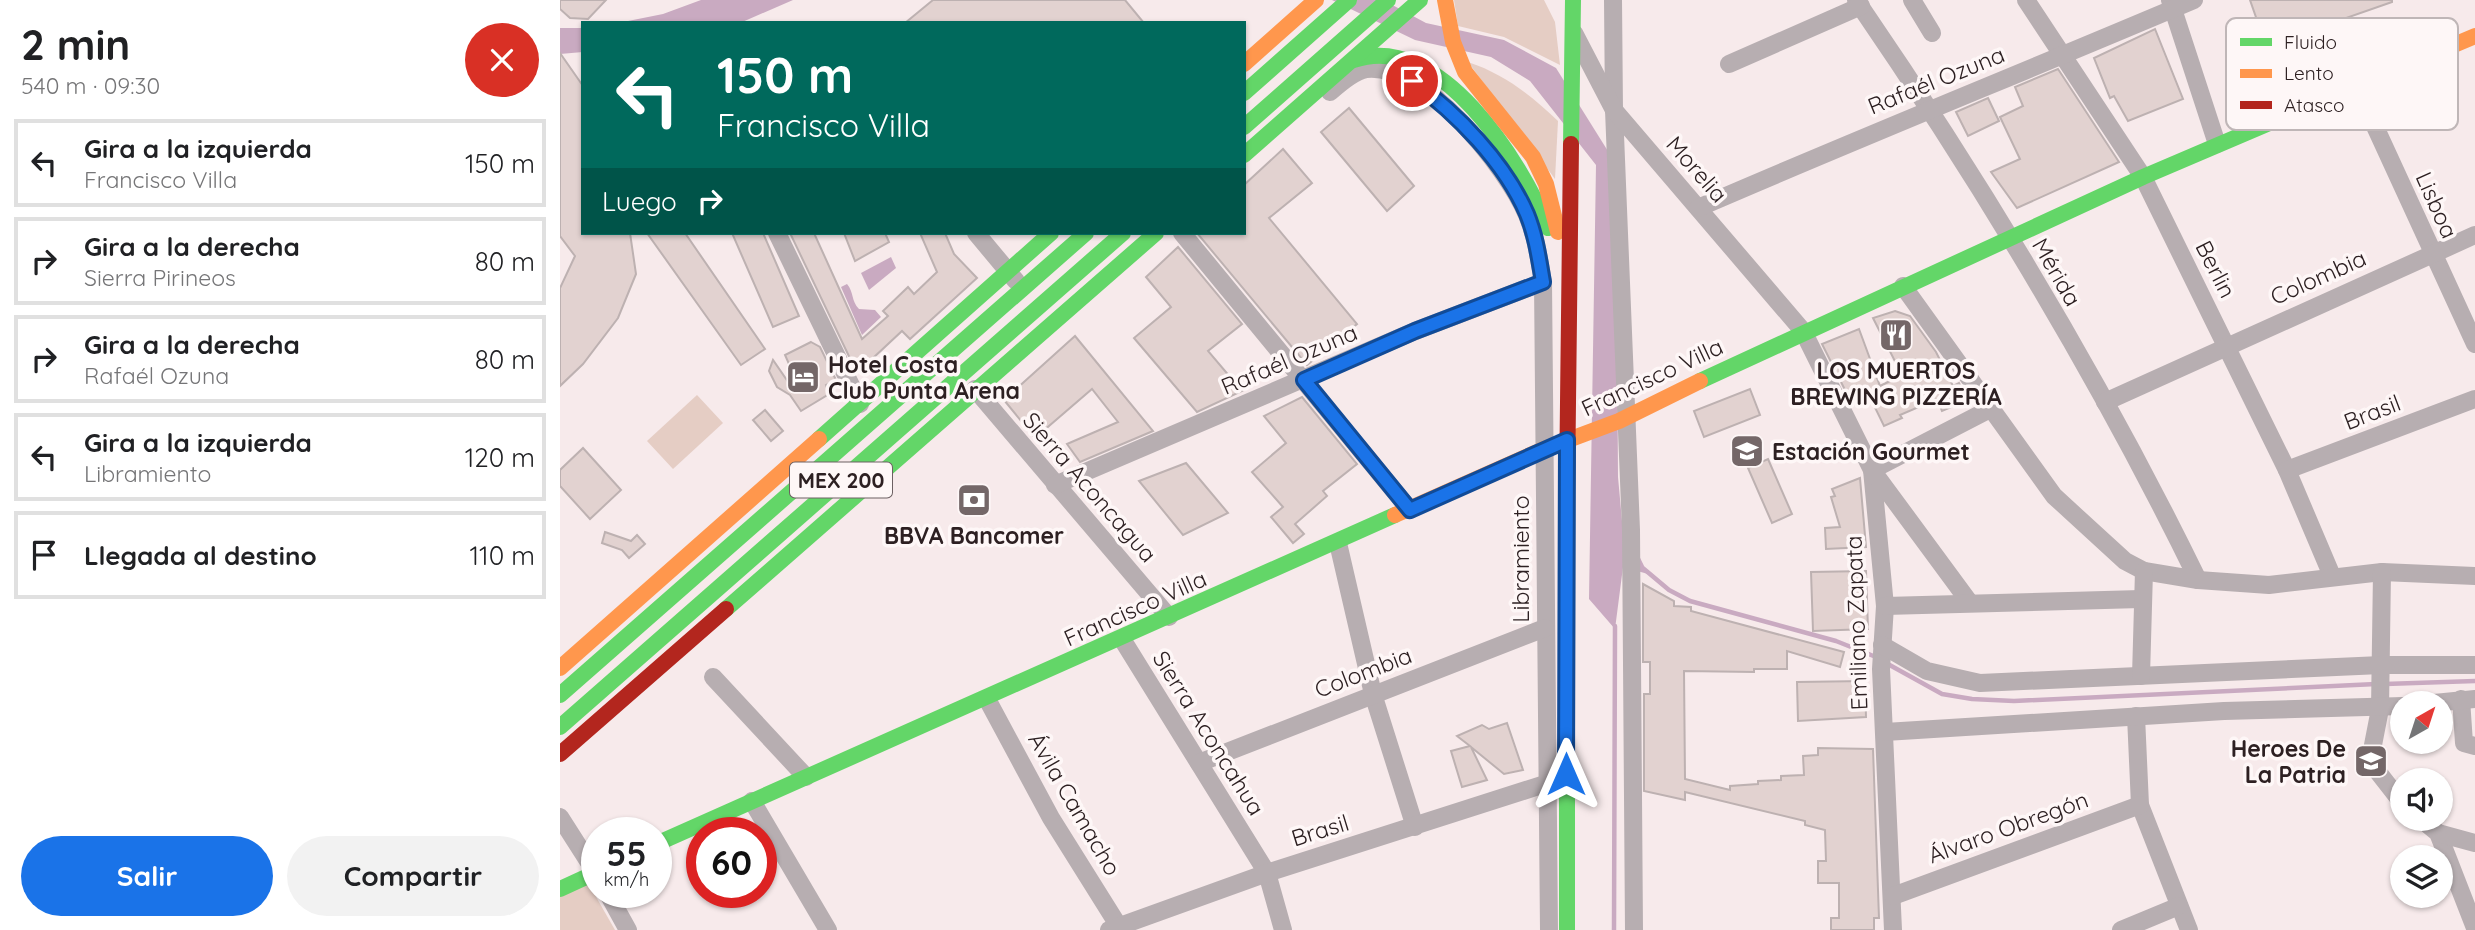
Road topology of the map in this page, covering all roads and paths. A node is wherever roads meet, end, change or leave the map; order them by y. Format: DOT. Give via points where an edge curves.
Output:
graph roads {
  1 [pos="1349,0"];
  2 [pos="1388,0"];
  3 [pos="1445,0"];
  4 [pos="1558,0"];
  5 [pos="1573,0"];
  6 [pos="1613,0"];
  7 [pos="1912,0"];
  8 [pos="2026,0"];
  9 [pos="2194,0"];
  10 [pos="1419,1"];
  11 [pos="1312,3"];
  12 [pos="1859,3"];
  13 [pos="2172,4"];
  14 [pos="1572,27"];
  15 [pos="1932,33"];
  16 [pos="2475,36"];
  17 [pos="2458,43"];
  18 [pos="2064,56"];
  19 [pos="1354,60"];
  20 [pos="1246,62"];
  21 [pos="1728,64"];
  22 [pos="1246,91"];
  23 [pos="1930,108"];
  24 [pos="1614,110"];
  25 [pos="1246,125"];
  26 [pos="2250,130"];
  27 [pos="2376,130"];
  28 [pos="2217,144"];
  29 [pos="1250,150"];
  30 [pos="2143,177"];
  31 [pos="1698,208"];
  32 [pos="778,235"];
  33 [pos="978,235"];
  34 [pos="1049,235"];
  35 [pos="1084,235"];
  36 [pos="1121,235"];
  37 [pos="1154,235"];
  38 [pos="1184,235"];
  39 [pos="2475,235"];
  40 [pos="2009,238"];
  41 [pos="1560,252"];
  42 [pos="2432,253"];
  43 [pos="1009,272"];
  44 [pos="1543,282"];
  45 [pos="1903,286"];
  46 [pos="1022,288"];
  47 [pos="1038,307"];
  48 [pos="1568,310"];
  49 [pos="1052,324"];
  50 [pos="1803,331"];
  51 [pos="2475,344"];
  52 [pos="2227,345"];
  53 [pos="1304,380"];
  54 [pos="975,389"];
  55 [pos="2475,399"];
  56 [pos="2105,402"];
  57 [pos="860,404"];
  58 [pos="1992,408"];
  59 [pos="1622,418"];
  60 [pos="1567,440"];
  61 [pos="1544,449"];
  62 [pos="1872,470"];
  63 [pos="2287,470"];
  64 [pos="1055,485"];
  65 [pos="1410,510"];
  66 [pos="824,523"];
  67 [pos="1338,543"];
  68 [pos="754,557"];
  69 [pos="2144,571"];
  70 [pos="2382,572"];
  71 [pos="2332,576"];
  72 [pos="2475,576"];
  73 [pos="2198,580"];
  74 [pos="2141,599"];
  75 [pos="1969,603"];
  76 [pos="1885,606"];
  77 [pos="1169,617"];
  78 [pos="1545,628"];
  79 [pos="1122,639"];
  80 [pos="1882,656"];
  81 [pos="2475,665"];
  82 [pos="560,668"];
  83 [pos="2381,669"];
  84 [pos="2141,676"];
  85 [pos="713,677"];
  86 [pos="1373,694"];
  87 [pos="560,695"];
  88 [pos="987,699"];
  89 [pos="2468,699"];
  90 [pos="2380,701"];
  91 [pos="2390,703"];
  92 [pos="2136,716"];
  93 [pos="1566,724"];
  94 [pos="1547,726"];
  95 [pos="560,727"];
  96 [pos="1885,733"];
  97 [pos="2475,746"];
  98 [pos="560,754"];
  99 [pos="1199,763"];
  100 [pos="806,777"];
  101 [pos="1548,783"];
  102 [pos="2390,787"];
  103 [pos="752,801"];
  104 [pos="2140,805"];
  105 [pos="560,817"];
  106 [pos="1415,827"];
  107 [pos="2436,831"];
  108 [pos="2438,833"];
  109 [pos="672,837"];
  110 [pos="2475,843"];
  111 [pos="581,850"];
  112 [pos="1267,873"];
  113 [pos="581,880"];
  114 [pos="560,889"];
  115 [pos="1893,896"];
  116 [pos="2179,906"];
  117 [pos="616,908"];
  118 [pos="1118,928"];
  119 [pos="2475,928"];
  120 [pos="628,930"];
  121 [pos="828,930"];
  122 [pos="1283,930"];
  123 [pos="1549,930"];
  124 [pos="1567,930"];
  125 [pos="1634,930"];
  126 [pos="1893,930"];
  127 [pos="2121,930"];
  128 [pos="2189,930"];
  1 -- 22 [label="main road"];
  2 -- 25 [label="main road"];
  3 -- 41 [label="main road" via="1462,68 1544,173"];
  4 -- 14 [label="main road"];
  5 -- 14 [label="main road"];
  6 -- 24 [label="street"];
  7 -- 15 [label="street"];
  8 -- 18 [label="street, Berlin"];
  9 -- 13 [label="street, Rafaél Ozuna"];
  10 -- 19 [label="main road"];
  11 -- 20 [label="main road"];
  12 -- 21 [label="street"];
  12 -- 23 [label="street, Mérida"];
  13 -- 18 [label="street, Rafaél Ozuna"];
  13 -- 28 [label="street"];
  14 -- 24 [label="street, Morelia"];
  14 -- 48 [label="main road"];
  16 -- 17 [label="main road, Francisco Villa"];
  18 -- 23 [label="street, Rafaél Ozuna"];
  18 -- 30 [label="street, Berlin"];
  19 -- 29 [label="main road"];
  19 -- 41 [label="main road" via="1376,54 1427,70 1468,106 1526,180"];
  23 -- 31 [label="street, Rafaél Ozuna"];
  23 -- 40 [label="street, Mérida"];
  24 -- 31 [label="street, Morelia"];
  24 -- 59 [label="street"];
  26 -- 28 [label="main road, Francisco Villa"];
  27 -- 42 [label="street, Lisboa"];
  28 -- 30 [label="main road, Francisco Villa"];
  29 -- 44 [label="street, Libramiento" via="1361,70 1375,68 1399,75 1426,91 1503,173 1527,215"];
  30 -- 40 [label="main road, Francisco Villa"];
  30 -- 52 [label="street, Berlin"];
  31 -- 50 [label="street, Morelia"];
  32 -- 57 [label="street"];
  33 -- 43 [label="street"];
  34 -- 43 [label="main road"];
  35 -- 46 [label="main road, MEX 200"];
  36 -- 47 [label="main road, MEX 200"];
  37 -- 49 [label="main road"];
  38 -- 53 [label="street"];
  39 -- 42 [label="street, Colombia"];
  40 -- 45 [label="main road, Francisco Villa"];
  40 -- 56 [label="street, Mérida"];
  41 -- 48 [label="main road"];
  42 -- 51 [label="street, Lisboa"];
  42 -- 52 [label="street, Colombia"];
  43 -- 46 [label="street"];
  43 -- 57 [label="main road"];
  44 -- 53 [label="street, Rafaél Ozuna"];
  44 -- 61 [label="street, Libramiento"];
  45 -- 50 [label="main road, Francisco Villa"];
  45 -- 58 [label="street"];
  46 -- 47 [label="street"];
  46 -- 87 [label="main road, MEX 200"];
  47 -- 49 [label="street"];
  47 -- 68 [label="main road, MEX 200"];
  48 -- 60 [label="main road"];
  49 -- 54 [label="main road"];
  50 -- 59 [label="main road, Francisco Villa"];
  50 -- 62 [label="street, Emiliano Zapata"];
  52 -- 56 [label="street, Colombia"];
  52 -- 63 [label="street, Berlin"];
  53 -- 64 [label="street, Rafaél Ozuna"];
  53 -- 65 [label="street"];
  54 -- 64 [label="street, Sierra Aconcagua"];
  54 -- 66 [label="main road"];
  55 -- 63 [label="street, Brasil"];
  56 -- 73 [label="street, Mérida"];
  57 -- 82 [label="main road"];
  58 -- 62 [label="street"];
  58 -- 69 [label="street" via="2054,496 2124,561"];
  59 -- 60 [label="main road, Francisco Villa"];
  59 -- 125 [label="street" via="1630,530"];
  60 -- 61 [label="main road, Francisco Villa"];
  60 -- 93 [label="main road"];
  61 -- 65 [label="main road, Francisco Villa"];
  61 -- 78 [label="street, Libramiento"];
  62 -- 75 [label="street"];
  62 -- 76 [label="street, Emiliano Zapata"];
  63 -- 71 [label="street, Berlin"];
  64 -- 77 [label="street, Sierra Aconcagua"];
  65 -- 67 [label="main road, Francisco Villa"];
  66 -- 68 [label="main road"];
  66 -- 98 [label="main road"];
  67 -- 77 [label="main road, Francisco Villa"];
  67 -- 86 [label="street"];
  68 -- 95 [label="main road, MEX 200"];
  69 -- 73 [label="street"];
  69 -- 74 [label="street"];
  70 -- 71 [label="street"];
  70 -- 72 [label="street"];
  70 -- 83 [label="street"];
  71 -- 73 [label="street" via="2269,585"];
  74 -- 75 [label="street"];
  74 -- 84 [label="street"];
  75 -- 76 [label="street"];
  76 -- 80 [label="street, Emiliano Zapata"];
  77 -- 79 [label="main road, Francisco Villa"];
  78 -- 86 [label="street, Colombia"];
  78 -- 94 [label="street, Libramiento"];
  79 -- 88 [label="main road, Francisco Villa"];
  79 -- 99 [label="street, Sierra Aconcahua"];
  80 -- 84 [label="street" via="1980,683"];
  80 -- 96 [label="street, Emiliano Zapata"];
  81 -- 83 [label="street"];
  83 -- 84 [label="street"];
  83 -- 90 [label="street"];
  85 -- 100 [label="street"];
  86 -- 99 [label="street, Colombia"];
  86 -- 106 [label="street"];
  88 -- 100 [label="main road, Francisco Villa"];
  88 -- 118 [label="street, Ávila Camacho" via="1051,818"];
  89 -- 97 [label="street" via="2464,743"];
  90 -- 91 [label="street"];
  90 -- 92 [label="street"];
  90 -- 102 [label="street" via="2373,745 2378,772"];
  92 -- 96 [label="street"];
  92 -- 104 [label="street"];
  93 -- 94 [label="street"];
  93 -- 124 [label="main road"];
  94 -- 101 [label="street, Libramiento"];
  96 -- 115 [label="street, Emiliano Zapata"];
  99 -- 112 [label="street, Sierra Aconcahua"];
  100 -- 103 [label="main road, Francisco Villa"];
  101 -- 106 [label="street, Brasil"];
  101 -- 123 [label="street, Libramiento"];
  103 -- 109 [label="main road, Francisco Villa"];
  103 -- 121 [label="street"];
  104 -- 115 [label="street, Álvaro Obregón"];
  104 -- 116 [label="street"];
  105 -- 111 [label="street"];
  106 -- 112 [label="street, Brasil"];
  107 -- 108 [label="street"];
  108 -- 110 [label="street"];
  108 -- 119 [label="street"];
  112 -- 118 [label="street, Brasil"];
  112 -- 122 [label="street, Sierra Aconcahua"];
  113 -- 114 [label="main road"];
  115 -- 126 [label="street, Emiliano Zapata"];
  116 -- 127 [label="street"];
  116 -- 128 [label="street"];
  117 -- 120 [label="street"];
}
